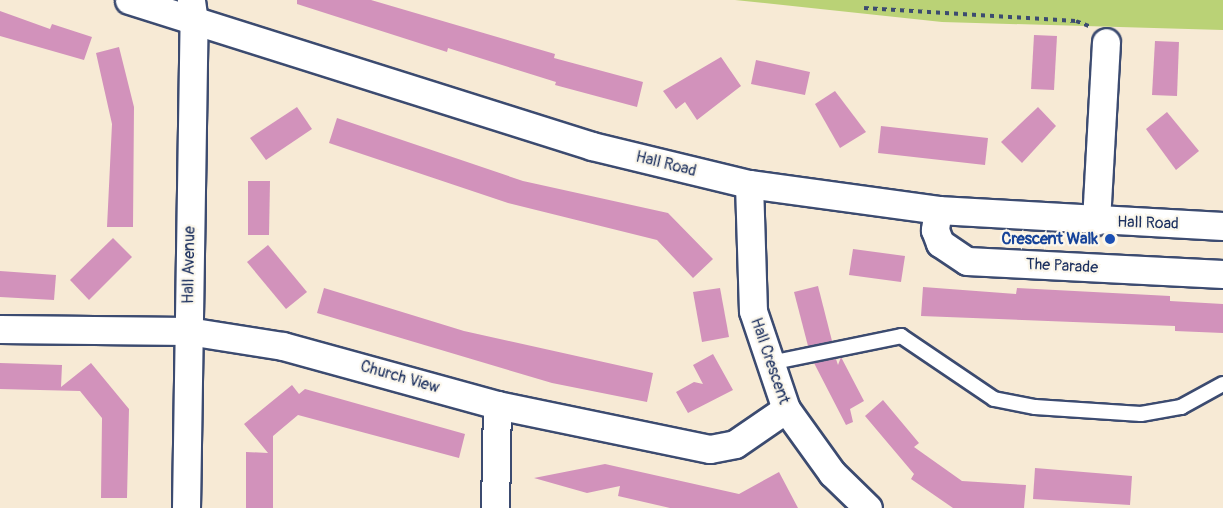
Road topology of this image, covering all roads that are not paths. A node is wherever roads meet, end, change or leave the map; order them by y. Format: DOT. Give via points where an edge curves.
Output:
graph roads {
  1 [pos="129,0"];
  2 [pos="192,11"];
  3 [pos="1106,42"];
  4 [pos="749,184"];
  5 [pos="938,210"];
  6 [pos="1096,221"];
  7 [pos="1223,226"];
  8 [pos="1223,274"];
  9 [pos="0,329"];
  10 [pos="188,331"];
  11 [pos="770,363"];
  12 [pos="1223,384"];
  13 [pos="497,405"];
  14 [pos="786,409"];
  15 [pos="186,508"];
  16 [pos="495,508"];
  17 [pos="868,508"];
  1 -- 2 [label="street, Hall Road"];
  2 -- 4 [label="street, Hall Road" via="592,146"];
  2 -- 10 [label="street, Hall Avenue"];
  3 -- 6 [label="street"];
  4 -- 5 [label="street, Hall Road"];
  4 -- 11 [label="street, Hall Crescent" via="753,311"];
  5 -- 6 [label="street, Hall Road"];
  5 -- 8 [label="street, The Parade" via="935,230 940,243 967,261"];
  6 -- 7 [label="street, Hall Road"];
  9 -- 10 [label="street, Church View"];
  10 -- 13 [label="street, Church View" via="337,359"];
  10 -- 15 [label="street, Hall Avenue"];
  11 -- 12 [label="lane" via="901,336 994,399 1035,407 1141,414 1181,407"];
  11 -- 14 [label="street, Hall Crescent"];
  13 -- 14 [label="street, Church View" via="710,449 735,444"];
  13 -- 16 [label="street"];
  14 -- 17 [label="street, Hall Crescent" via="832,473"];
}
